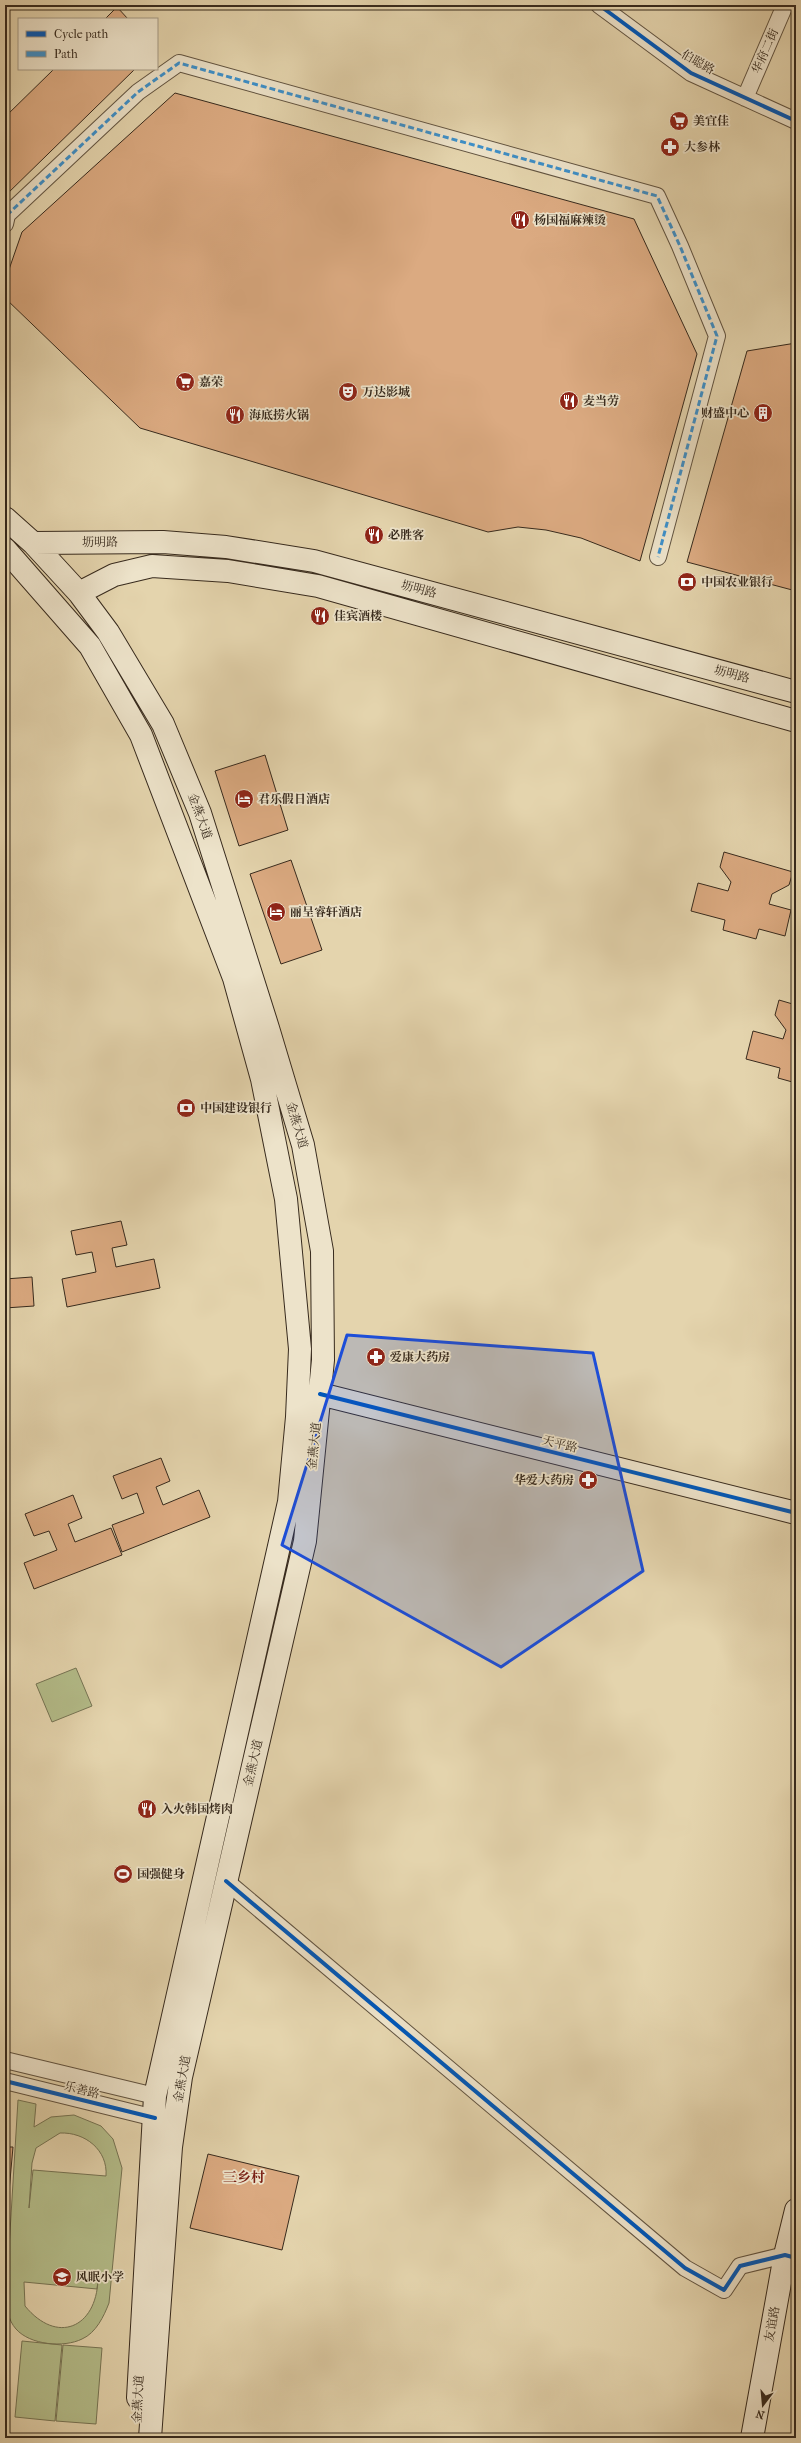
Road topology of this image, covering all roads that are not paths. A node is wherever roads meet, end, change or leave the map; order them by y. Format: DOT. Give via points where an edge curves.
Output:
graph roads {
  1 [pos="599,5"];
  2 [pos="785,5"];
  3 [pos="745,98"];
  4 [pos="796,121"];
  5 [pos="5,224"];
  6 [pos="5,518"];
  7 [pos="34,543"];
  8 [pos="5,549"];
  9 [pos="658,558"];
  10 [pos="79,593"];
  11 [pos="796,692"];
  12 [pos="796,721"];
  13 [pos="320,1394"];
  14 [pos="796,1513"];
  15 [pos="226,1881"];
  16 [pos="5,2060"];
  17 [pos="5,2081"];
  18 [pos="155,2107"];
  19 [pos="796,2210"];
  20 [pos="791,2257"];
  21 [pos="135,2438"];
  22 [pos="150,2438"];
  23 [pos="752,2438"];
  1 -- 3 [label="street, 伯聪路" via="690,73"];
  2 -- 3 [label="street, 华府二街"];
  3 -- 4 [label="street, 伯聪路"];
  5 -- 9 [label="street" via="7,215 138,92 179,63 657,196 717,336"];
  6 -- 7 [label="main road, 金燕大道"];
  7 -- 10 [label="main road, 金燕大道"];
  7 -- 11 [label="main road, 坜明路" via="163,542 226,547 314,561"];
  8 -- 18 [label="main road, 金燕大道" via="90,646 141,734 234,978 262,1079 283,1184 295,1283 299,1354 289,1502"];
  10 -- 12 [label="main road, 坜明路" via="114,575 152,566 228,571 318,586"];
  10 -- 13 [label="main road, 金燕大道" via="108,632 163,724 200,813 299,1130 322,1251 323,1360"];
  13 -- 14 [label="main road, 天平路"];
  13 -- 15 [label="main road, 金燕大道" via="305,1541"];
  15 -- 20 [label="street" via="685,2268 724,2290 740,2266"];
  15 -- 22 [label="main road, 金燕大道" via="181,2077 171,2147"];
  16 -- 18 [label="street, 乐善路"];
  17 -- 18 [label="street, 乐善路"];
  18 -- 21 [label="main road, 金燕大道"];
  19 -- 20 [label="main road, 友谊路"];
  20 -- 23 [label="main road, 友谊路"];
}
